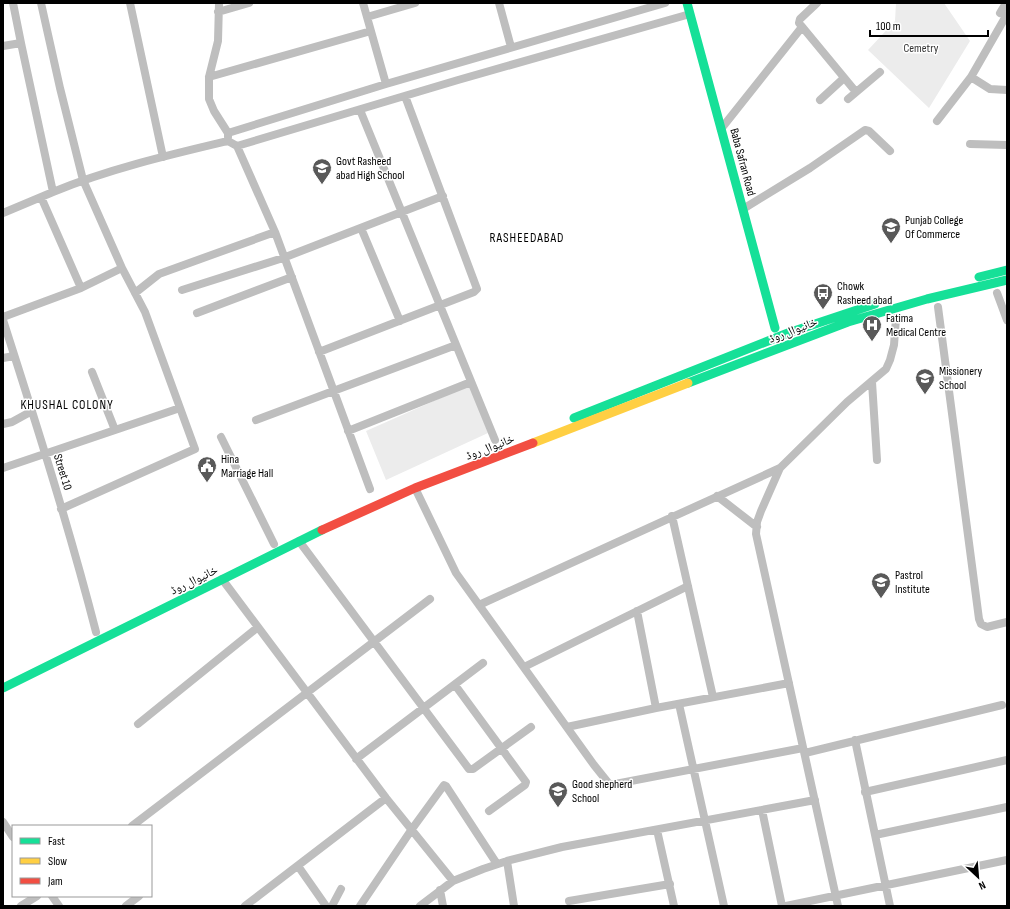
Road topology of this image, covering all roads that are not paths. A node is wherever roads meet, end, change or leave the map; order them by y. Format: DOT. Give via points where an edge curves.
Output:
graph roads {
  1 [pos="13,3"];
  2 [pos="41,3"];
  3 [pos="130,3"];
  4 [pos="249,3"];
  5 [pos="363,3"];
  6 [pos="415,3"];
  7 [pos="499,3"];
  8 [pos="633,3"];
  9 [pos="665,3"];
  10 [pos="687,3"];
  11 [pos="817,3"];
  12 [pos="1006,3"];
  13 [pos="219,7"];
  14 [pos="636,12"];
  15 [pos="690,14"];
  16 [pos="1007,16"];
  17 [pos="367,17"];
  18 [pos="802,27"];
  19 [pos="371,31"];
  20 [pos="21,43"];
  21 [pos="3,46"];
  22 [pos="511,47"];
  23 [pos="880,72"];
  24 [pos="209,77"];
  25 [pos="971,77"];
  26 [pos="844,78"];
  27 [pos="386,84"];
  28 [pos="1007,90"];
  29 [pos="856,92"];
  30 [pos="405,96"];
  31 [pos="848,99"];
  32 [pos="820,100"];
  33 [pos="360,110"];
  34 [pos="937,121"];
  35 [pos="721,129"];
  36 [pos="228,133"];
  37 [pos="228,142"];
  38 [pos="970,144"];
  39 [pos="1007,144"];
  40 [pos="237,146"];
  41 [pos="890,150"];
  42 [pos="163,157"];
  43 [pos="83,180"];
  44 [pos="53,192"];
  45 [pos="443,196"];
  46 [pos="41,197"];
  47 [pos="743,209"];
  48 [pos="402,212"];
  49 [pos="3,213"];
  50 [pos="361,228"];
  51 [pos="275,232"];
  52 [pos="283,258"];
  53 [pos="122,268"];
  54 [pos="1007,270"];
  55 [pos="292,277"];
  56 [pos="968,280"];
  57 [pos="1007,280"];
  58 [pos="945,285"];
  59 [pos="81,288"];
  60 [pos="182,290"];
  61 [pos="923,291"];
  62 [pos="135,293"];
  63 [pos="997,293"];
  64 [pos="886,301"];
  65 [pos="440,306"];
  66 [pos="938,307"];
  67 [pos="197,313"];
  68 [pos="3,317"];
  69 [pos="896,318"];
  70 [pos="3,320"];
  71 [pos="1007,320"];
  72 [pos="400,321"];
  73 [pos="775,328"];
  74 [pos="456,345"];
  75 [pos="319,352"];
  76 [pos="14,356"];
  77 [pos="3,358"];
  78 [pos="92,372"];
  79 [pos="471,382"];
  80 [pos="872,382"];
  81 [pos="333,391"];
  82 [pos="180,408"];
  83 [pos="32,411"];
  84 [pos="256,420"];
  85 [pos="3,424"];
  86 [pos="115,430"];
  87 [pos="348,431"];
  88 [pos="221,437"];
  89 [pos="495,440"];
  90 [pos="45,455"];
  91 [pos="877,460"];
  92 [pos="3,468"];
  93 [pos="780,468"];
  94 [pos="415,488"];
  95 [pos="370,489"];
  96 [pos="717,496"];
  97 [pos="61,509"];
  98 [pos="672,516"];
  99 [pos="757,527"];
  100 [pos="299,541"];
  101 [pos="274,544"];
  102 [pos="222,579"];
  103 [pos="688,586"];
  104 [pos="430,598"];
  105 [pos="479,605"];
  106 [pos="637,611"];
  107 [pos="1007,622"];
  108 [pos="258,628"];
  109 [pos="96,632"];
  110 [pos="374,641"];
  111 [pos="483,663"];
  112 [pos="524,667"];
  113 [pos="3,679"];
  114 [pos="789,683"];
  115 [pos="455,684"];
  116 [pos="3,688"];
  117 [pos="307,693"];
  118 [pos="713,697"];
  119 [pos="679,704"];
  120 [pos="1002,705"];
  121 [pos="423,708"];
  122 [pos="656,708"];
  123 [pos="138,724"];
  124 [pos="531,727"];
  125 [pos="567,727"];
  126 [pos="855,740"];
  127 [pos="501,748"];
  128 [pos="804,750"];
  129 [pos="356,759"];
  130 [pos="1007,760"];
  131 [pos="694,769"];
  132 [pos="865,792"];
  133 [pos="386,798"];
  134 [pos="815,800"];
  135 [pos="1007,807"];
  136 [pos="762,810"];
  137 [pos="489,811"];
  138 [pos="705,821"];
  139 [pos="3,822"];
  140 [pos="133,825"];
  141 [pos="412,829"];
  142 [pos="657,830"];
  143 [pos="8,834"];
  144 [pos="875,835"];
  145 [pos="1007,860"];
  146 [pos="507,861"];
  147 [pos="497,864"];
  148 [pos="298,866"];
  149 [pos="453,881"];
  150 [pos="670,884"];
  151 [pos="885,886"];
  152 [pos="341,889"];
  153 [pos="440,890"];
  154 [pos="836,896"];
  155 [pos="35,897"];
  156 [pos="53,897"];
  157 [pos="138,897"];
  158 [pos="569,901"];
  159 [pos="21,906"];
  160 [pos="59,906"];
  161 [pos="126,906"];
  162 [pos="246,906"];
  163 [pos="326,906"];
  164 [pos="332,906"];
  165 [pos="360,906"];
  166 [pos="420,906"];
  167 [pos="444,906"];
  168 [pos="514,906"];
  169 [pos="674,906"];
  170 [pos="724,906"];
  171 [pos="782,906"];
  172 [pos="786,906"];
  173 [pos="838,906"];
  174 [pos="890,906"];
  1 -- 20 [label="street"];
  2 -- 43 [label="street"];
  3 -- 42 [label="street"];
  4 -- 13 [label="street"];
  5 -- 17 [label="street"];
  6 -- 17 [label="street"];
  7 -- 22 [label="street"];
  8 -- 14 [label="street"];
  9 -- 14 [label="street"];
  10 -- 15 [label="main road, Baba Safran Road"];
  11 -- 18 [label="street" via="800,19"];
  12 -- 16 [label="street" via="1000,13"];
  13 -- 24 [label="street" via="218,41"];
  14 -- 22 [label="street"];
  15 -- 30 [label="street"];
  15 -- 35 [label="main road, Baba Safran Road"];
  16 -- 25 [label="street"];
  17 -- 19 [label="street"];
  18 -- 26 [label="street"];
  18 -- 35 [label="street"];
  19 -- 24 [label="street"];
  19 -- 27 [label="street"];
  20 -- 21 [label="street"];
  20 -- 44 [label="street"];
  22 -- 27 [label="street"];
  23 -- 29 [label="street"];
  24 -- 36 [label="street" via="209,99"];
  25 -- 28 [label="street" via="990,89"];
  25 -- 34 [label="street"];
  26 -- 29 [label="street"];
  26 -- 32 [label="street"];
  27 -- 36 [label="street"];
  29 -- 31 [label="street"];
  30 -- 33 [label="street"];
  30 -- 45 [label="street"];
  33 -- 40 [label="street"];
  33 -- 48 [label="street"];
  35 -- 47 [label="main road, Baba Safran Road"];
  36 -- 37 [label="street"];
  37 -- 40 [label="street"];
  37 -- 42 [label="street"];
  38 -- 39 [label="street"];
  40 -- 51 [label="street"];
  41 -- 47 [label="street" via="865,130 810,168"];
  42 -- 43 [label="street"];
  43 -- 44 [label="street"];
  43 -- 53 [label="street"];
  44 -- 46 [label="street"];
  45 -- 48 [label="street"];
  45 -- 65 [label="street" via="477,289"];
  46 -- 49 [label="street"];
  46 -- 59 [label="street"];
  47 -- 73 [label="main road, Baba Safran Road"];
  48 -- 50 [label="street"];
  48 -- 65 [label="street"];
  50 -- 52 [label="street"];
  50 -- 72 [label="street"];
  51 -- 52 [label="street"];
  51 -- 62 [label="street" via="159,274"];
  52 -- 55 [label="street"];
  52 -- 60 [label="street"];
  53 -- 59 [label="street"];
  53 -- 62 [label="street"];
  54 -- 56 [label="main road"];
  55 -- 67 [label="street"];
  55 -- 75 [label="street"];
  57 -- 94 [label="main road, خانیوال روڈ" via="896,306 848,322"];
  58 -- 61 [label="main road"];
  59 -- 68 [label="street"];
  62 -- 82 [label="street" via="145,312"];
  63 -- 71 [label="street"];
  64 -- 101 [label="main road, خانیوال روڈ" via="788,333 415,481"];
  65 -- 72 [label="street"];
  65 -- 74 [label="street"];
  66 -- 107 [label="street" via="980,622 987,626"];
  69 -- 80 [label="street" via="890,360 886,369"];
  70 -- 76 [label="street, Street 10"];
  72 -- 75 [label="street"];
  74 -- 79 [label="street"];
  74 -- 81 [label="street"];
  75 -- 81 [label="street"];
  76 -- 77 [label="street"];
  76 -- 83 [label="street, Street 10"];
  78 -- 86 [label="street"];
  79 -- 87 [label="street"];
  79 -- 89 [label="street"];
  80 -- 91 [label="street"];
  80 -- 93 [label="street" via="847,402"];
  81 -- 84 [label="street"];
  81 -- 87 [label="street"];
  82 -- 86 [label="street"];
  82 -- 97 [label="street" via="195,449"];
  83 -- 85 [label="street"];
  83 -- 90 [label="street, Street 10"];
  86 -- 90 [label="street"];
  87 -- 95 [label="street"];
  88 -- 101 [label="street"];
  90 -- 92 [label="street"];
  90 -- 97 [label="street, Street 10"];
  93 -- 96 [label="street"];
  93 -- 99 [label="street" via="761,511"];
  94 -- 100 [label="main road, خانیوال روڈ"];
  94 -- 105 [label="street" via="456,573"];
  96 -- 98 [label="street"];
  96 -- 99 [label="street"];
  97 -- 109 [label="street, Street 10"];
  98 -- 103 [label="street"];
  98 -- 105 [label="street"];
  99 -- 114 [label="street" via="756,534"];
  100 -- 102 [label="main road, خانیوال روڈ"];
  100 -- 110 [label="street"];
  101 -- 109 [label="main road, خانیوال روڈ"];
  102 -- 108 [label="street"];
  102 -- 116 [label="main road, خانیوال روڈ"];
  103 -- 106 [label="street"];
  103 -- 118 [label="street"];
  104 -- 110 [label="street"];
  105 -- 112 [label="street"];
  106 -- 112 [label="street"];
  106 -- 122 [label="street"];
  108 -- 117 [label="street"];
  108 -- 123 [label="street"];
  109 -- 113 [label="main road, خانیوال روڈ"];
  110 -- 117 [label="street"];
  110 -- 121 [label="street"];
  111 -- 115 [label="street"];
  112 -- 125 [label="street"];
  114 -- 118 [label="street"];
  114 -- 128 [label="street"];
  115 -- 121 [label="street"];
  115 -- 127 [label="street"];
  117 -- 129 [label="street"];
  117 -- 140 [label="street"];
  118 -- 119 [label="street"];
  119 -- 122 [label="street"];
  119 -- 131 [label="street"];
  120 -- 126 [label="street"];
  121 -- 127 [label="street" via="470,770"];
  121 -- 129 [label="street"];
  122 -- 125 [label="street"];
  124 -- 127 [label="street"];
  125 -- 131 [label="street" via="610,785"];
  126 -- 128 [label="street"];
  126 -- 132 [label="street"];
  127 -- 137 [label="street" via="526,784"];
  128 -- 131 [label="street"];
  128 -- 134 [label="street"];
  129 -- 133 [label="street"];
  130 -- 132 [label="street"];
  131 -- 138 [label="street"];
  132 -- 144 [label="street"];
  133 -- 141 [label="street"];
  133 -- 148 [label="street"];
  134 -- 136 [label="street"];
  134 -- 154 [label="street"];
  135 -- 144 [label="street"];
  136 -- 138 [label="street"];
  136 -- 171 [label="street"];
  138 -- 142 [label="street"];
  138 -- 170 [label="street"];
  139 -- 143 [label="street"];
  141 -- 147 [label="street" via="445,785"];
  141 -- 149 [label="street"];
  141 -- 165 [label="street"];
  142 -- 146 [label="street" via="562,847"];
  142 -- 150 [label="street"];
  144 -- 151 [label="street"];
  145 -- 151 [label="street"];
  146 -- 147 [label="street"];
  146 -- 168 [label="street"];
  147 -- 149 [label="street"];
  148 -- 162 [label="street"];
  148 -- 163 [label="street"];
  149 -- 153 [label="street"];
  150 -- 158 [label="street"];
  150 -- 169 [label="street"];
  151 -- 154 [label="street"];
  151 -- 174 [label="street"];
  152 -- 164 [label="street"];
  153 -- 166 [label="street"];
  153 -- 167 [label="street"];
  154 -- 172 [label="street"];
  154 -- 173 [label="street"];
  155 -- 159 [label="street"];
  156 -- 160 [label="street"];
  157 -- 161 [label="street"];
}
